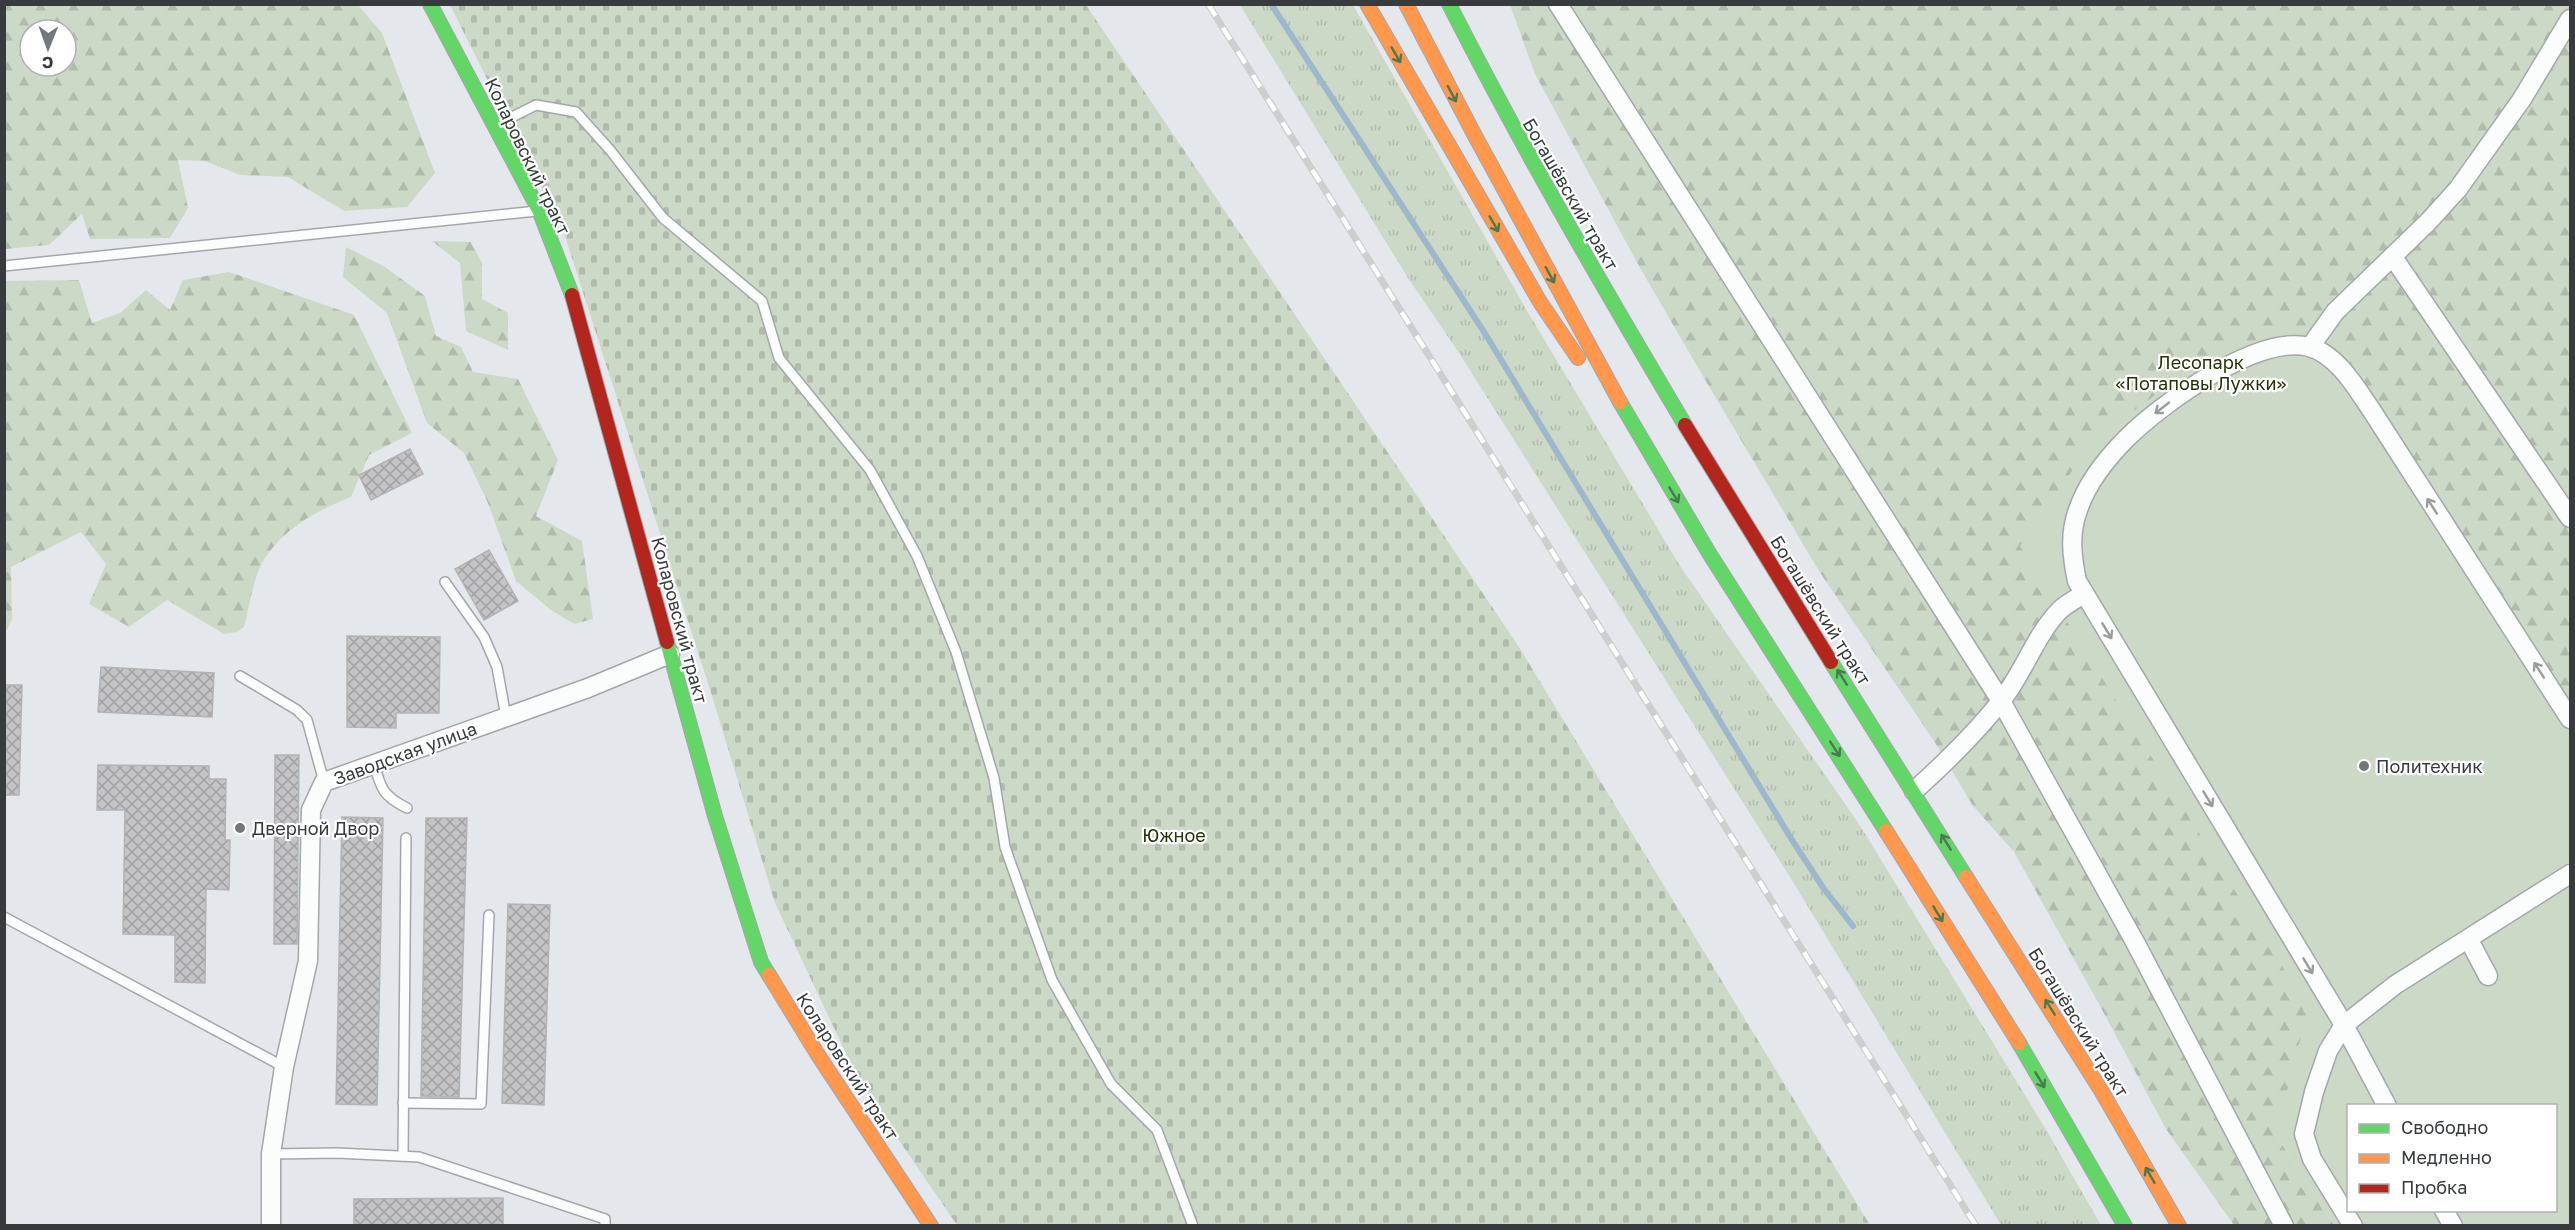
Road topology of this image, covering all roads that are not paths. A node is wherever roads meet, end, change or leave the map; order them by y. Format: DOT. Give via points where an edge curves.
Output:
graph roads {
  1 [pos="430,4"];
  2 [pos="1367,4"];
  3 [pos="1406,4"];
  4 [pos="1449,4"];
  5 [pos="1558,4"];
  6 [pos="2571,19"];
  7 [pos="496,125"];
  8 [pos="539,210"];
  9 [pos="2393,257"];
  10 [pos="4,266"];
  11 [pos="2310,347"];
  12 [pos="1644,445"];
  13 [pos="2571,518"];
  14 [pos="445,582"];
  15 [pos="2085,594"];
  16 [pos="670,654"];
  17 [pos="240,676"];
  18 [pos="2001,701"];
  19 [pos="506,717"];
  20 [pos="2571,719"];
  21 [pos="374,764"];
  22 [pos="324,782"];
  23 [pos="1914,791"];
  24 [pos="407,808"];
  25 [pos="406,838"];
  26 [pos="2571,874"];
  27 [pos="489,915"];
  28 [pos="4,917"];
  29 [pos="2469,940"];
  30 [pos="2488,976"];
  31 [pos="2344,1025"];
  32 [pos="284,1067"];
  33 [pos="403,1103"];
  34 [pos="2386,1104"];
  35 [pos="271,1154"];
  36 [pos="403,1156"];
  37 [pos="2445,1212"];
  38 [pos="270,1226"];
  39 [pos="605,1226"];
  40 [pos="931,1226"];
  41 [pos="1193,1226"];
  42 [pos="2125,1226"];
  43 [pos="2179,1226"];
  44 [pos="2284,1226"];
  45 [pos="2353,1226"];
  46 [pos="2453,1226"];
  1 -- 7 [label="main road, Коларовский тракт"];
  2 -- 12 [label="main road, one-way" via="1540,302"];
  3 -- 12 [label="main road, one-way"];
  23 -- 4 [label="main road, Богашёвский тракт, one-way" via="1746,527 1600,282 1506,116"];
  5 -- 18 [label="street"];
  6 -- 9 [label="street" via="2522,99 2458,189"];
  7 -- 8 [label="main road, Коларовский тракт"];
  7 -- 41 [label="lane" via="536,105 576,112 663,218 762,302 779,358 870,470 917,556 956,652 994,778 1005,847 1052,980 1111,1084 1157,1130"];
  8 -- 10 [label="lane"];
  8 -- 16 [label="main road, Коларовский тракт" via="575,304"];
  9 -- 11 [label="street" via="2335,312"];
  9 -- 13 [label="street"];
  11 -- 15 [label="street, one-way" via="2288,345 2271,349 2217,372 2164,406 2126,439 2101,469 2078,510 2071,555 2077,581"];
  20 -- 11 [label="street, one-way" via="2372,411 2337,366"];
  12 -- 42 [label="main road, one-way" via="1709,554 1877,814"];
  14 -- 19 [label="lane" via="484,638 497,667"];
  15 -- 18 [label="street" via="2059,611"];
  15 -- 31 [label="street, one-way"];
  16 -- 19 [label="street, Заводская улица"];
  16 -- 40 [label="main road, Коларовский тракт" via="761,962"];
  17 -- 22 [label="lane" via="307,720"];
  18 -- 23 [label="street" via="1951,758"];
  18 -- 44 [label="street" via="2135,942"];
  19 -- 21 [label="street, Заводская улица"];
  21 -- 22 [label="street, Заводская улица"];
  21 -- 24 [label="lane" via="381,790"];
  22 -- 32 [label="street, Заводская улица" via="311,810 308,961"];
  43 -- 23 [label="main road, Богашёвский тракт, one-way" via="2102,1092"];
  25 -- 33 [label="lane"];
  26 -- 29 [label="street"];
  27 -- 33 [label="lane" via="481,1104"];
  28 -- 32 [label="lane"];
  29 -- 30 [label="street"];
  29 -- 31 [label="street" via="2396,985"];
  31 -- 34 [label="street"];
  31 -- 45 [label="street" via="2328,1051 2304,1134 2312,1158"];
  32 -- 35 [label="street, Заводская улица"];
  33 -- 36 [label="lane"];
  35 -- 36 [label="lane"];
  35 -- 38 [label="street, Заводская улица"];
  36 -- 39 [label="lane" via="419,1157 605,1219"];
  37 -- 46 [label="street"];
}
